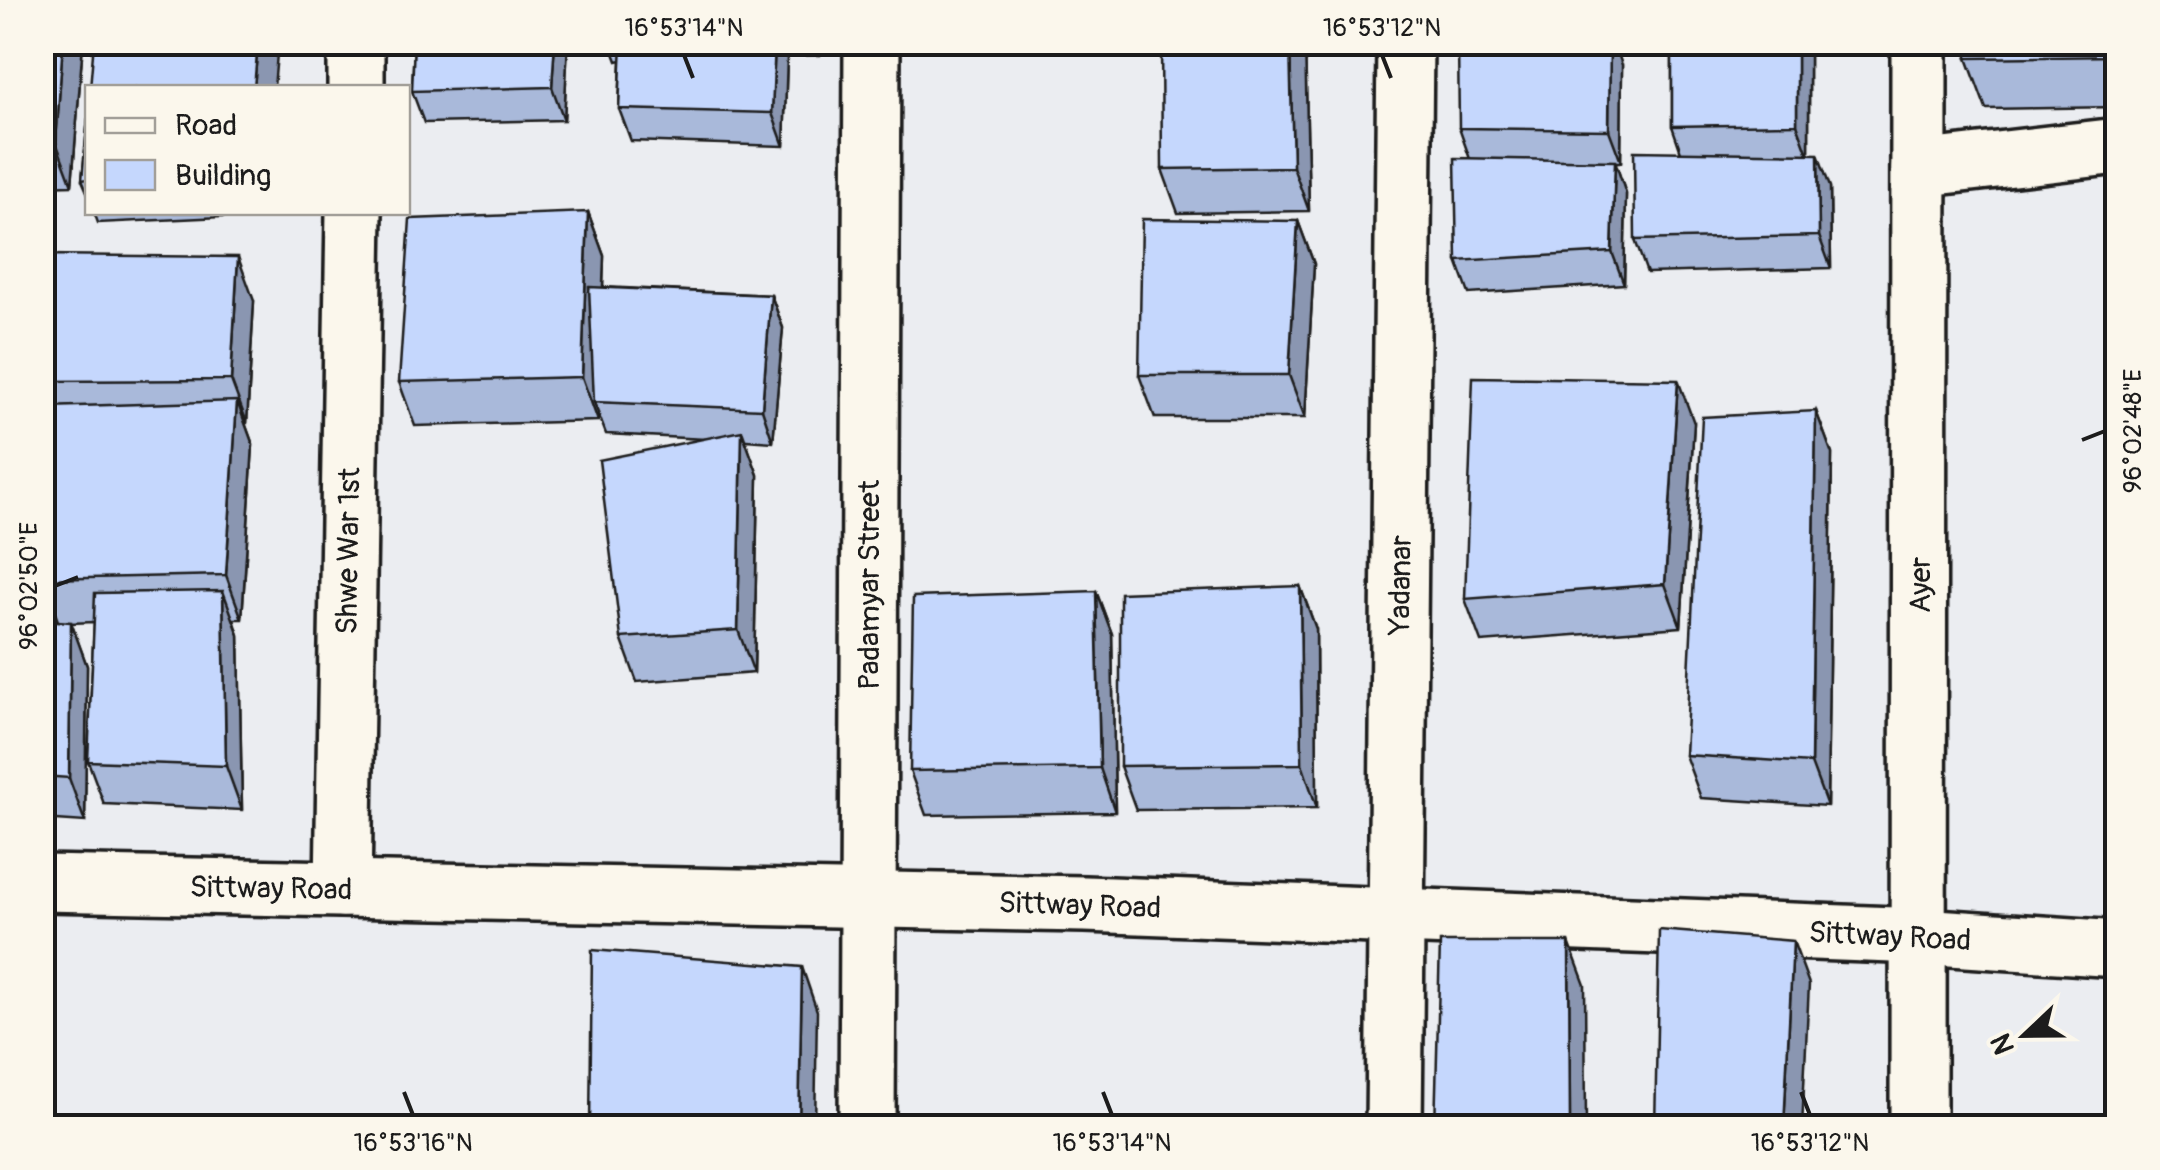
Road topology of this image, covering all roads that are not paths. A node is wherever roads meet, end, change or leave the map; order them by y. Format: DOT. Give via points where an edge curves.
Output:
graph roads {
  1 [pos="356,42"];
  2 [pos="872,42"];
  3 [pos="1405,42"];
  4 [pos="1919,42"];
  5 [pos="356,85"];
  6 [pos="2118,146"];
  7 [pos="1919,169"];
  8 [pos="354,215"];
  9 [pos="42,883"];
  10 [pos="343,889"];
  11 [pos="868,900"];
  12 [pos="1396,916"];
  13 [pos="1920,936"];
  14 [pos="2118,949"];
  15 [pos="867,1128"];
  16 [pos="1394,1128"];
  17 [pos="1918,1128"];
  1 -- 5 [label="street"];
  2 -- 11 [label="street, Padamyar Street"];
  3 -- 12 [label="street, Yadanar"];
  4 -- 7 [label="street, Ayer"];
  6 -- 7 [label="street"];
  7 -- 13 [label="street, Ayer"];
  8 -- 10 [label="street, Shwe War 1st"];
  9 -- 10 [label="street, Sittway Road"];
  10 -- 11 [label="street, Sittway Road"];
  11 -- 12 [label="street, Sittway Road"];
  11 -- 15 [label="street, Padamyar Street"];
  12 -- 13 [label="street, Sittway Road"];
  12 -- 16 [label="street, Yadanar"];
  13 -- 14 [label="street, Sittway Road"];
  13 -- 17 [label="street, Ayer"];
}
